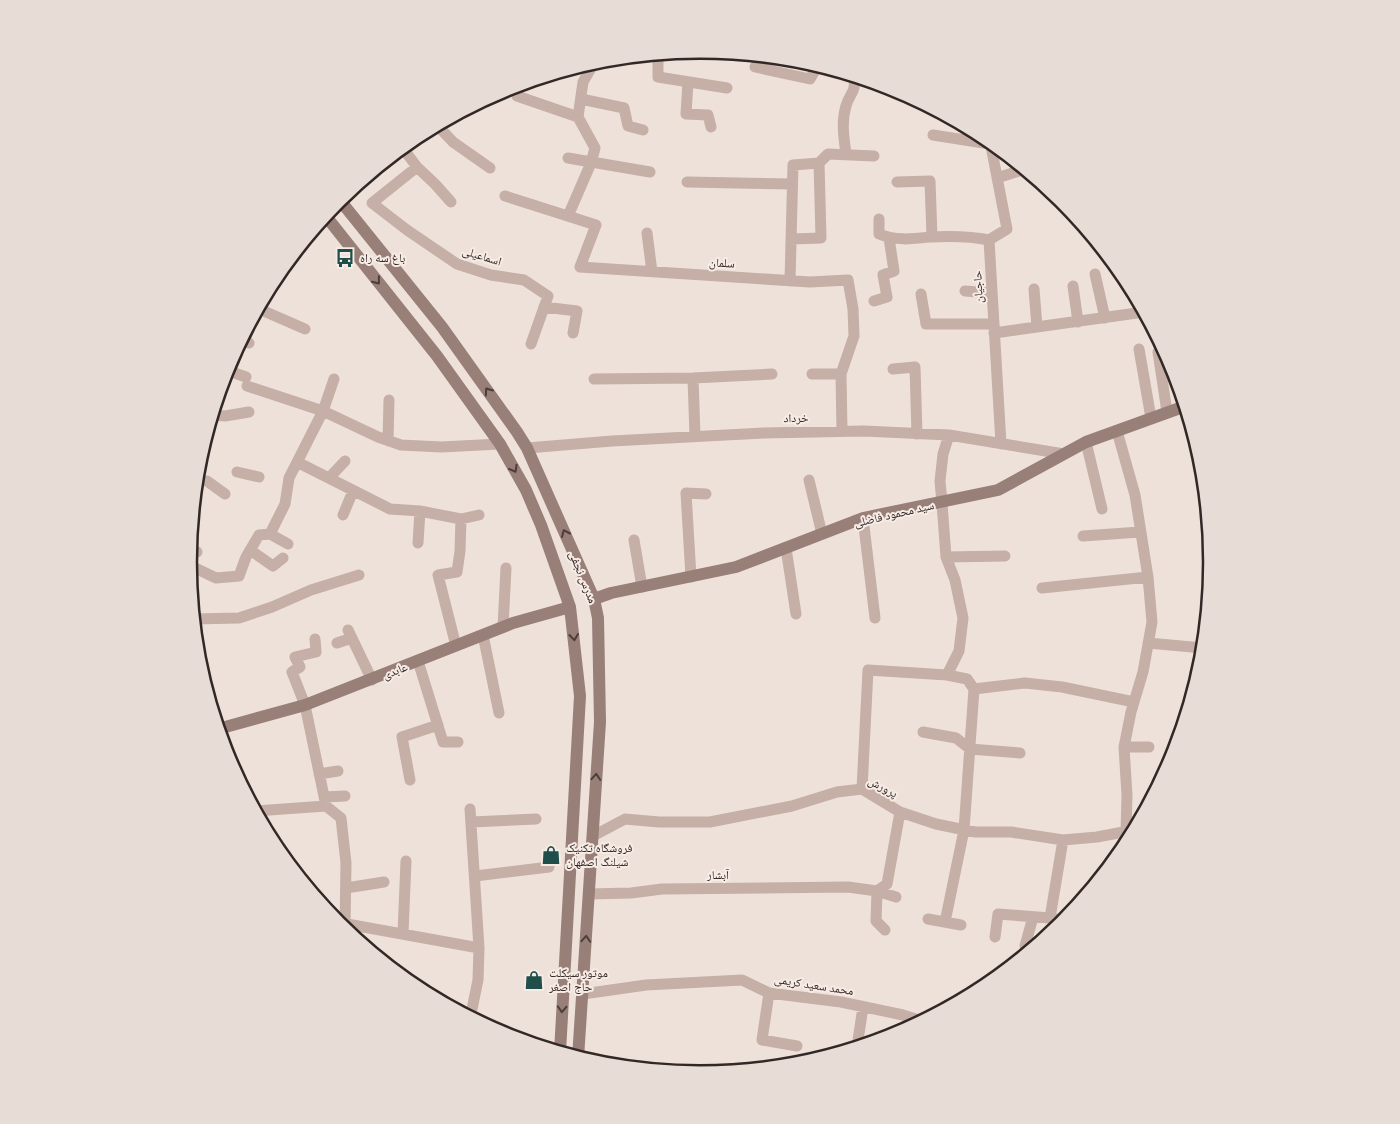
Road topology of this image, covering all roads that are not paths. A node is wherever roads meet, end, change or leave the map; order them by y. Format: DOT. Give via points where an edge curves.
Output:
graph roads {
  1 [pos="658,61"];
  2 [pos="755,67"];
  3 [pos="590,71"];
  4 [pos="814,72"];
  5 [pos="688,82"];
  6 [pos="855,83"];
  7 [pos="727,88"];
  8 [pos="518,93"];
  9 [pos="581,99"];
  10 [pos="578,118"];
  11 [pos="710,127"];
  12 [pos="442,130"];
  13 [pos="643,130"];
  14 [pos="932,135"];
  15 [pos="974,140"];
  16 [pos="992,153"];
  17 [pos="407,154"];
  18 [pos="846,154"];
  19 [pos="874,156"];
  20 [pos="568,158"];
  21 [pos="591,163"];
  22 [pos="819,163"];
  23 [pos="417,167"];
  24 [pos="490,168"];
  25 [pos="650,172"];
  26 [pos="1017,172"];
  27 [pos="997,178"];
  28 [pos="687,182"];
  29 [pos="896,182"];
  30 [pos="792,184"];
  31 [pos="505,196"];
  32 [pos="451,202"];
  33 [pos="344,206"];
  34 [pos="568,216"];
  35 [pos="880,219"];
  36 [pos="330,221"];
  37 [pos="647,233"];
  38 [pos="932,237"];
  39 [pos="890,238"];
  40 [pos="791,239"];
  41 [pos="989,240"];
  42 [pos="652,272"];
  43 [pos="1095,274"];
  44 [pos="790,281"];
  45 [pos="408,284"];
  46 [pos="1073,286"];
  47 [pos="1034,288"];
  48 [pos="965,291"];
  49 [pos="992,293"];
  50 [pos="921,294"];
  51 [pos="391,299"];
  52 [pos="874,301"];
  53 [pos="544,307"];
  54 [pos="266,312"];
  55 [pos="1138,313"];
  56 [pos="1105,318"];
  57 [pos="1078,322"];
  58 [pos="1037,327"];
  59 [pos="994,328"];
  60 [pos="305,330"];
  61 [pos="572,333"];
  62 [pos="531,344"];
  63 [pos="1139,349"];
  64 [pos="1158,355"];
  65 [pos="893,369"];
  66 [pos="233,374"];
  67 [pos="772,374"];
  68 [pos="812,374"];
  69 [pos="841,374"];
  70 [pos="693,378"];
  71 [pos="334,379"];
  72 [pos="594,379"];
  73 [pos="389,400"];
  74 [pos="1179,409"];
  75 [pos="324,411"];
  76 [pos="249,412"];
  77 [pos="1167,412"];
  78 [pos="219,415"];
  79 [pos="1151,418"];
  80 [pos="1117,431"];
  81 [pos="842,432"];
  82 [pos="918,434"];
  83 [pos="950,435"];
  84 [pos="695,436"];
  85 [pos="388,441"];
  86 [pos="1086,442"];
  87 [pos="500,444"];
  88 [pos="1001,444"];
  89 [pos="527,448"];
  90 [pos="1064,454"];
  91 [pos="345,461"];
  92 [pos="297,462"];
  93 [pos="237,472"];
  94 [pos="259,477"];
  95 [pos="329,478"];
  96 [pos="809,480"];
  97 [pos="206,481"];
  98 [pos="353,491"];
  99 [pos="225,494"];
  100 [pos="706,494"];
  101 [pos="942,503"];
  102 [pos="1102,509"];
  103 [pos="420,511"];
  104 [pos="343,515"];
  105 [pos="479,515"];
  106 [pos="863,518"];
  107 [pos="461,519"];
  108 [pos="1140,532"];
  109 [pos="270,534"];
  110 [pos="822,534"];
  111 [pos="1083,536"];
  112 [pos="634,540"];
  113 [pos="418,543"];
  114 [pos="288,544"];
  115 [pos="786,548"];
  116 [pos="250,550"];
  117 [pos="946,556"];
  118 [pos="1005,556"];
  119 [pos="283,558"];
  120 [pos="506,568"];
  121 [pos="197,569"];
  122 [pos="359,574"];
  123 [pos="691,577"];
  124 [pos="1148,577"];
  125 [pos="642,587"];
  126 [pos="1042,588"];
  127 [pos="594,599"];
  128 [pos="570,607"];
  129 [pos="796,614"];
  130 [pos="875,618"];
  131 [pos="200,619"];
  132 [pos="503,627"];
  133 [pos="483,635"];
  134 [pos="315,639"];
  135 [pos="1148,642"];
  136 [pos="337,643"];
  137 [pos="456,646"];
  138 [pos="1196,647"];
  139 [pos="418,661"];
  140 [pos="947,675"];
  141 [pos="372,680"];
  142 [pos="974,689"];
  143 [pos="1134,702"];
  144 [pos="305,705"];
  145 [pos="499,713"];
  146 [pos="438,725"];
  147 [pos="224,728"];
  148 [pos="923,732"];
  149 [pos="458,742"];
  150 [pos="1124,746"];
  151 [pos="1149,747"];
  152 [pos="970,749"];
  153 [pos="1020,754"];
  154 [pos="338,771"];
  155 [pos="319,774"];
  156 [pos="410,780"];
  157 [pos="862,789"];
  158 [pos="345,796"];
  159 [pos="325,802"];
  160 [pos="470,809"];
  161 [pos="262,810"];
  162 [pos="900,812"];
  163 [pos="536,819"];
  164 [pos="471,822"];
  165 [pos="1129,824"];
  166 [pos="964,830"];
  167 [pos="1124,832"];
  168 [pos="593,836"];
  169 [pos="1063,840"];
  170 [pos="406,861"];
  171 [pos="549,867"];
  172 [pos="474,876"];
  173 [pos="384,882"];
  174 [pos="346,888"];
  175 [pos="877,891"];
  176 [pos="589,894"];
  177 [pos="896,897"];
  178 [pos="343,917"];
  179 [pos="1033,917"];
  180 [pos="1050,918"];
  181 [pos="928,919"];
  182 [pos="1055,919"];
  183 [pos="945,922"];
  184 [pos="961,925"];
  185 [pos="353,926"];
  186 [pos="885,930"];
  187 [pos="403,933"];
  188 [pos="995,937"];
  189 [pos="1024,946"];
  190 [pos="478,948"];
  191 [pos="564,971"];
  192 [pos="584,973"];
  193 [pos="769,992"];
  194 [pos="583,994"];
  195 [pos="863,1007"];
  196 [pos="471,1010"];
  197 [pos="911,1018"];
  198 [pos="858,1040"];
  199 [pos="560,1045"];
  200 [pos="797,1046"];
  201 [pos="579,1050"];
  1 -- 5 [label="street" via="658,77"];
  2 -- 4 [label="street" via="810,79"];
  3 -- 9 [label="street" via="583,82"];
  5 -- 7 [label="street"];
  5 -- 11 [label="street" via="686,114 708,115"];
  6 -- 18 [label="street" via="843,118"];
  8 -- 10 [label="street" via="517,96"];
  9 -- 10 [label="street"];
  9 -- 13 [label="street" via="624,108 628,126"];
  10 -- 21 [label="street" via="595,148"];
  12 -- 24 [label="street"];
  14 -- 15 [label="street"];
  16 -- 27 [label="street"];
  17 -- 23 [label="street"];
  18 -- 19 [label="street"];
  18 -- 22 [label="street" via="828,154"];
  20 -- 21 [label="street"];
  21 -- 25 [label="street"];
  21 -- 34 [label="street"];
  22 -- 30 [label="street" via="793,165"];
  22 -- 40 [label="street" via="821,238"];
  23 -- 32 [label="street"];
  23 -- 53 [label="street, اسماعیلی" via="372,203 457,264 491,275 524,280 548,296"];
  26 -- 27 [label="street"];
  27 -- 41 [label="street" via="1007,229"];
  28 -- 30 [label="street"];
  29 -- 38 [label="street" via="930,181"];
  30 -- 40 [label="street"];
  31 -- 34 [label="street, سلمان"];
  33 -- 45 [label="main road, مدرس نجفی"];
  34 -- 42 [label="street, سلمان" via="596,226 580,267"];
  35 -- 39 [label="street" via="879,234"];
  36 -- 51 [label="main road, مدرس نجفی, one-way"];
  37 -- 42 [label="street"];
  38 -- 39 [label="street"];
  38 -- 41 [label="street"];
  39 -- 52 [label="street" via="894,271 883,275 886,296"];
  40 -- 44 [label="street"];
  41 -- 49 [label="street, حاجیان"];
  42 -- 44 [label="street, سلمان"];
  43 -- 56 [label="street"];
  44 -- 69 [label="street, سلمان" via="848,280 854,336"];
  45 -- 51 [label="main road"];
  89 -- 45 [label="main road, مدرس نجفی, one-way"];
  46 -- 57 [label="street"];
  47 -- 58 [label="street"];
  48 -- 49 [label="street"];
  49 -- 59 [label="street, حاجیان"];
  50 -- 59 [label="street" via="926,324"];
  51 -- 87 [label="main road, مدرس نجفی" via="437,356"];
  53 -- 61 [label="street" via="577,311"];
  53 -- 62 [label="street"];
  54 -- 60 [label="street"];
  55 -- 56 [label="street"];
  56 -- 57 [label="street"];
  57 -- 58 [label="street"];
  58 -- 59 [label="street"];
  59 -- 88 [label="street, حاجیان"];
  63 -- 79 [label="street"];
  64 -- 77 [label="street"];
  65 -- 82 [label="street" via="915,367"];
  66 -- 75 [label="street"];
  67 -- 70 [label="street"];
  68 -- 69 [label="street"];
  69 -- 81 [label="street, سلمان"];
  70 -- 72 [label="street"];
  70 -- 84 [label="street"];
  71 -- 75 [label="street"];
  73 -- 85 [label="street"];
  74 -- 77 [label="main road, سید محمود فاضلی"];
  75 -- 85 [label="street"];
  75 -- 92 [label="street"];
  76 -- 78 [label="street"];
  77 -- 79 [label="main road, سید محمود فاضلی"];
  79 -- 80 [label="main road, سید محمود فاضلی"];
  80 -- 86 [label="main road, سید محمود فاضلی"];
  80 -- 108 [label="street" via="1135,495"];
  81 -- 82 [label="street, خرداد"];
  81 -- 84 [label="street, خرداد"];
  82 -- 83 [label="street, خرداد"];
  83 -- 88 [label="street, خرداد"];
  83 -- 101 [label="street" via="943,454"];
  84 -- 89 [label="street, خرداد"];
  85 -- 87 [label="street" via="401,445 441,447"];
  86 -- 90 [label="main road, سید محمود فاضلی"];
  86 -- 102 [label="street"];
  87 -- 128 [label="main road, مدرس نجفی, one-way" via="534,507"];
  88 -- 90 [label="street, خرداد"];
  127 -- 89 [label="main road, مدرس نجفی, one-way"];
  90 -- 101 [label="main road, سید محمود فاضلی" via="998,490"];
  91 -- 95 [label="street"];
  92 -- 95 [label="street"];
  92 -- 109 [label="street" via="289,478 284,504"];
  93 -- 94 [label="street"];
  95 -- 98 [label="street"];
  96 -- 110 [label="street"];
  97 -- 99 [label="street"];
  98 -- 103 [label="street" via="390,509"];
  98 -- 104 [label="street"];
  100 -- 123 [label="street" via="686,493"];
  101 -- 106 [label="main road, سید محمود فاضلی"];
  101 -- 117 [label="street"];
  103 -- 107 [label="street"];
  103 -- 113 [label="street"];
  105 -- 107 [label="street"];
  106 -- 110 [label="main road, سید محمود فاضلی"];
  106 -- 130 [label="street"];
  107 -- 137 [label="street" via="457,572 438,575"];
  108 -- 111 [label="street"];
  108 -- 124 [label="street"];
  109 -- 114 [label="street"];
  109 -- 116 [label="street" via="259,536"];
  110 -- 115 [label="main road, سید محمود فاضلی"];
  112 -- 125 [label="street"];
  115 -- 123 [label="main road, سید محمود فاضلی" via="736,567"];
  115 -- 129 [label="street"];
  116 -- 119 [label="street" via="273,566"];
  116 -- 121 [label="street" via="239,576 216,578"];
  117 -- 118 [label="street"];
  117 -- 140 [label="street" via="963,618 959,651"];
  120 -- 132 [label="street"];
  122 -- 131 [label="street" via="239,618"];
  123 -- 125 [label="main road, سید محمود فاضلی"];
  124 -- 126 [label="street"];
  124 -- 135 [label="street" via="1152,622"];
  125 -- 127 [label="main road, سید محمود فاضلی"];
  168 -- 127 [label="main road, مدرس نجفی, one-way" via="600,722 598,618"];
  128 -- 132 [label="main road, عابدی"];
  128 -- 191 [label="main road, مدرس نجفی, one-way" via="580,696"];
  132 -- 133 [label="main road, عابدی"];
  133 -- 137 [label="main road, عابدی"];
  133 -- 145 [label="street"];
  134 -- 144 [label="street" via="316,652 295,656 300,667 292,672"];
  135 -- 138 [label="street"];
  135 -- 143 [label="street"];
  136 -- 141 [label="street" via="350,634"];
  137 -- 139 [label="main road, عابدی"];
  139 -- 141 [label="main road, عابدی"];
  139 -- 146 [label="street"];
  140 -- 142 [label="street" via="967,679"];
  140 -- 157 [label="street" via="868,670"];
  141 -- 144 [label="main road, عابدی"];
  142 -- 143 [label="street" via="1026,683"];
  142 -- 152 [label="street"];
  143 -- 150 [label="street"];
  144 -- 147 [label="main road, عابدی"];
  144 -- 155 [label="street"];
  146 -- 149 [label="street" via="443,742"];
  146 -- 156 [label="street" via="402,737"];
  148 -- 152 [label="street" via="956,738"];
  150 -- 151 [label="street"];
  150 -- 165 [label="street"];
  152 -- 153 [label="street"];
  152 -- 166 [label="street"];
  154 -- 155 [label="street"];
  155 -- 159 [label="street"];
  157 -- 162 [label="street, پرورش"];
  157 -- 168 [label="street, پرورش" via="710,822 624,819"];
  158 -- 159 [label="street"];
  159 -- 161 [label="street"];
  159 -- 174 [label="street" via="341,818"];
  160 -- 164 [label="street"];
  162 -- 166 [label="street, پرورش"];
  162 -- 175 [label="street" via="887,884"];
  163 -- 164 [label="street"];
  164 -- 172 [label="street"];
  166 -- 169 [label="street, پرورش" via="1011,832"];
  166 -- 183 [label="street"];
  167 -- 169 [label="street, پرورش"];
  168 -- 176 [label="main road, مدرس نجفی"];
  169 -- 180 [label="street"];
  170 -- 187 [label="street"];
  171 -- 172 [label="street"];
  172 -- 190 [label="street"];
  173 -- 174 [label="street"];
  174 -- 178 [label="street"];
  175 -- 176 [label="street, آبشار" via="848,888 662,889"];
  175 -- 177 [label="street, آبشار"];
  175 -- 186 [label="street" via="876,921"];
  192 -- 176 [label="main road, مدرس نجفی, one-way"];
  179 -- 180 [label="street"];
  179 -- 188 [label="street" via="998,914"];
  179 -- 189 [label="street"];
  180 -- 182 [label="street"];
  181 -- 183 [label="street"];
  183 -- 184 [label="street"];
  185 -- 187 [label="street"];
  187 -- 190 [label="street"];
  190 -- 196 [label="street" via="478,980"];
  191 -- 192 [label="main road"];
  191 -- 199 [label="main road, مدرس نجفی, one-way"];
  192 -- 194 [label="main road, مدرس نجفی"];
  193 -- 194 [label="street, محمد سعید کریمی" via="742,980 646,985"];
  193 -- 195 [label="street, محمد سعید کریمی"];
  193 -- 200 [label="street" via="762,1040"];
  194 -- 201 [label="main road, مدرس نجفی"];
  195 -- 197 [label="street, محمد سعید کریمی"];
  195 -- 198 [label="street"];
}
